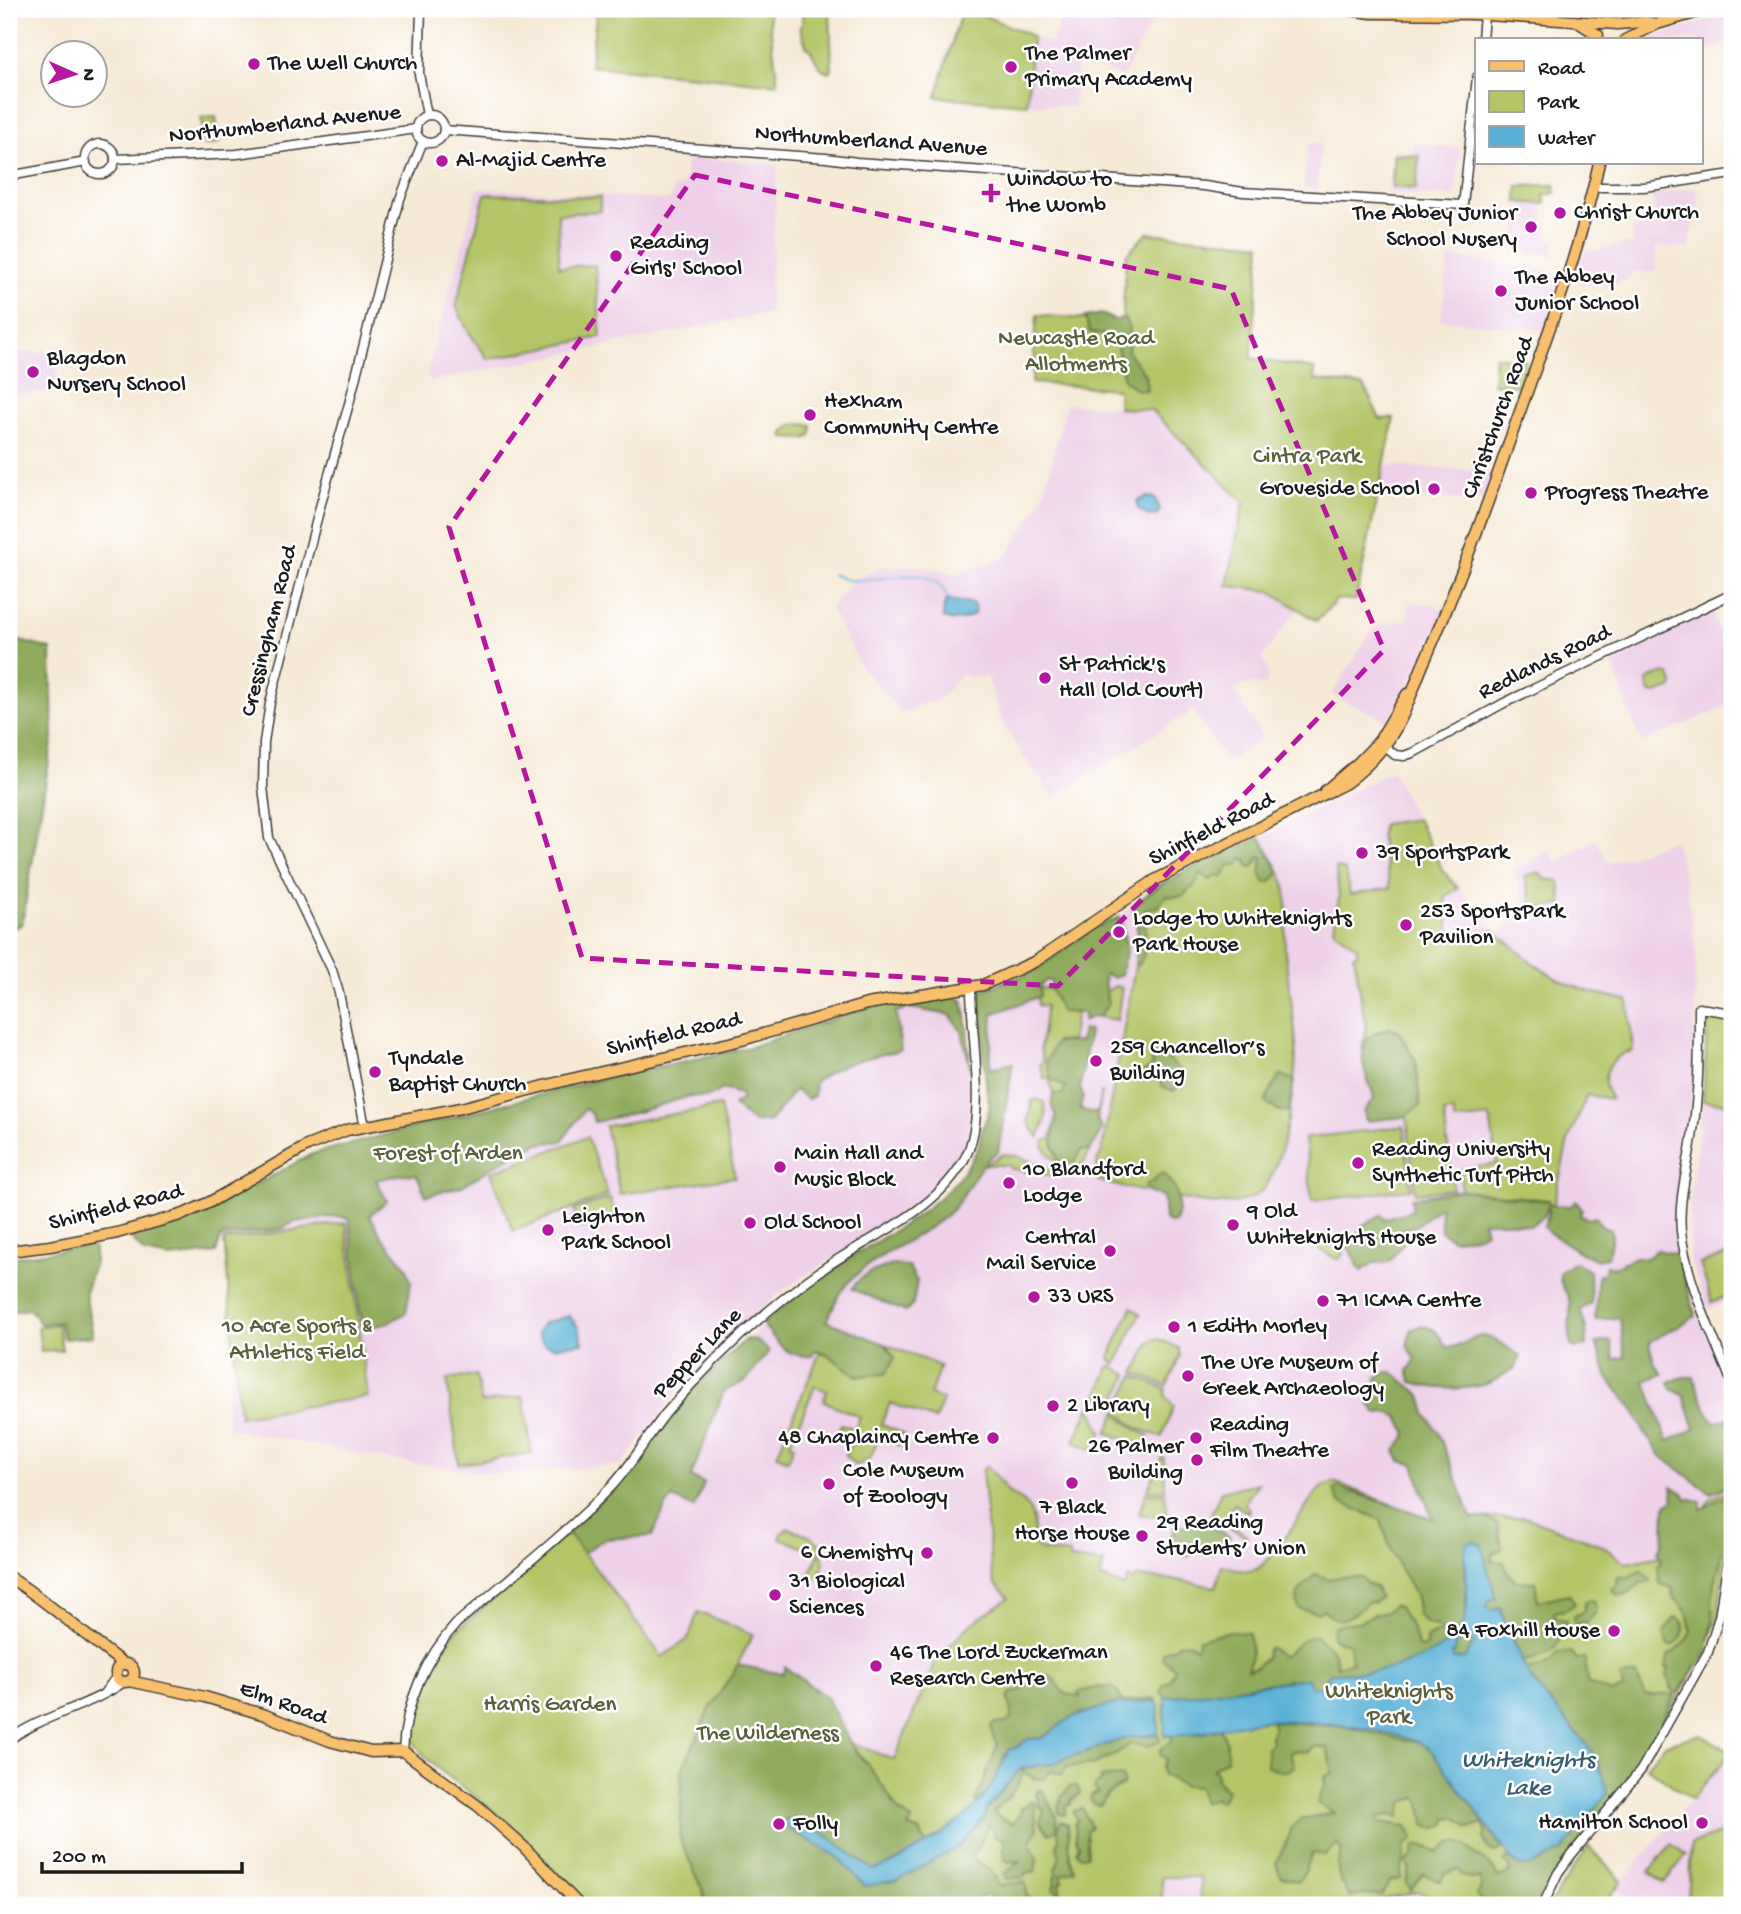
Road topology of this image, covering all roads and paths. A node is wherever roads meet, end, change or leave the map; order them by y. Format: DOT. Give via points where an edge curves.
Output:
graph roads {
  1 [pos="421,9"];
  2 [pos="1342,9"];
  3 [pos="1709,9"];
  4 [pos="1484,14"];
  5 [pos="1577,22"];
  6 [pos="1605,23"];
  7 [pos="1617,24"];
  8 [pos="1657,24"];
  9 [pos="1482,38"];
  10 [pos="1598,38"];
  11 [pos="1623,38"];
  12 [pos="1627,38"];
  13 [pos="1475,95"];
  14 [pos="426,115"];
  15 [pos="416,129"];
  16 [pos="444,130"];
  17 [pos="423,141"];
  18 [pos="115,159"];
  19 [pos="86,162"];
  20 [pos="1599,164"];
  21 [pos="1732,174"];
  22 [pos="9,176"];
  23 [pos="1594,187"];
  24 [pos="1732,594"];
  25 [pos="1381,743"];
  26 [pos="971,988"];
  27 [pos="1732,1013"];
  28 [pos="365,1127"];
  29 [pos="9,1251"];
  30 [pos="1732,1383"];
  31 [pos="1732,1546"];
  32 [pos="9,1577"];
  33 [pos="124,1674"];
  34 [pos="9,1740"];
  35 [pos="403,1751"];
  36 [pos="579,1905"];
  37 [pos="1543,1905"];
  1 -- 14 [label="street" via="419,74"];
  2 -- 4 [label="main road"];
  3 -- 8 [label="main road"];
  4 -- 5 [label="main road"];
  4 -- 9 [label="street"];
  5 -- 6 [label="main road"];
  5 -- 10 [label="main road"];
  6 -- 7 [label="main road"];
  6 -- 10 [label="main road"];
  7 -- 8 [label="main road"];
  7 -- 11 [label="main road"];
  8 -- 12 [label="main road"];
  13 -- 16 [label="street, Northumberland Avenue" via="1463,205"];
  14 -- 15 [label="street"];
  14 -- 16 [label="street" via="440,119"];
  15 -- 17 [label="street"];
  15 -- 18 [label="street, Northumberland Avenue" via="237,154"];
  16 -- 17 [label="street" via="436,141"];
  17 -- 28 [label="street, Cressingham Road" via="400,199 320,507 270,702 262,766 269,838 332,970"];
  18 -- 19 [label="street" via="113,168 103,174 92,172"];
  18 -- 19 [label="street" via="108,147 99,145 90,148"];
  19 -- 22 [label="street"];
  20 -- 23 [label="main road, Christchurch Road"];
  21 -- 23 [label="street" via="1644,187"];
  23 -- 25 [label="main road, Christchurch Road" via="1558,310 1472,549 1417,680"];
  24 -- 25 [label="street, Redlands Road" via="1519,696 1415,752 1399,756"];
  25 -- 26 [label="main road, Shinfield Road" via="1300,808 1155,880 1036,961"];
  26 -- 28 [label="main road, Shinfield Road" via="867,1004 742,1040"];
  26 -- 35 [label="street, Pepper Lane" via="976,1112 970,1147 951,1180 918,1209 821,1270 748,1328 692,1383 610,1488 457,1623 420,1678 408,1711"];
  27 -- 30 [label="street" via="1699,1008 1694,1129 1681,1212 1685,1257"];
  28 -- 29 [label="main road, Shinfield Road" via="307,1146 184,1214 117,1233"];
  31 -- 37 [label="street" via="1708,1652 1641,1770 1558,1873"];
  32 -- 33 [label="main road, Elm Road" via="58,1610 110,1655"];
  33 -- 34 [label="street" via="103,1694"];
  33 -- 35 [label="main road, Elm Road" via="265,1715 341,1744 371,1752"];
  35 -- 36 [label="main road" via="526,1848"];
}
